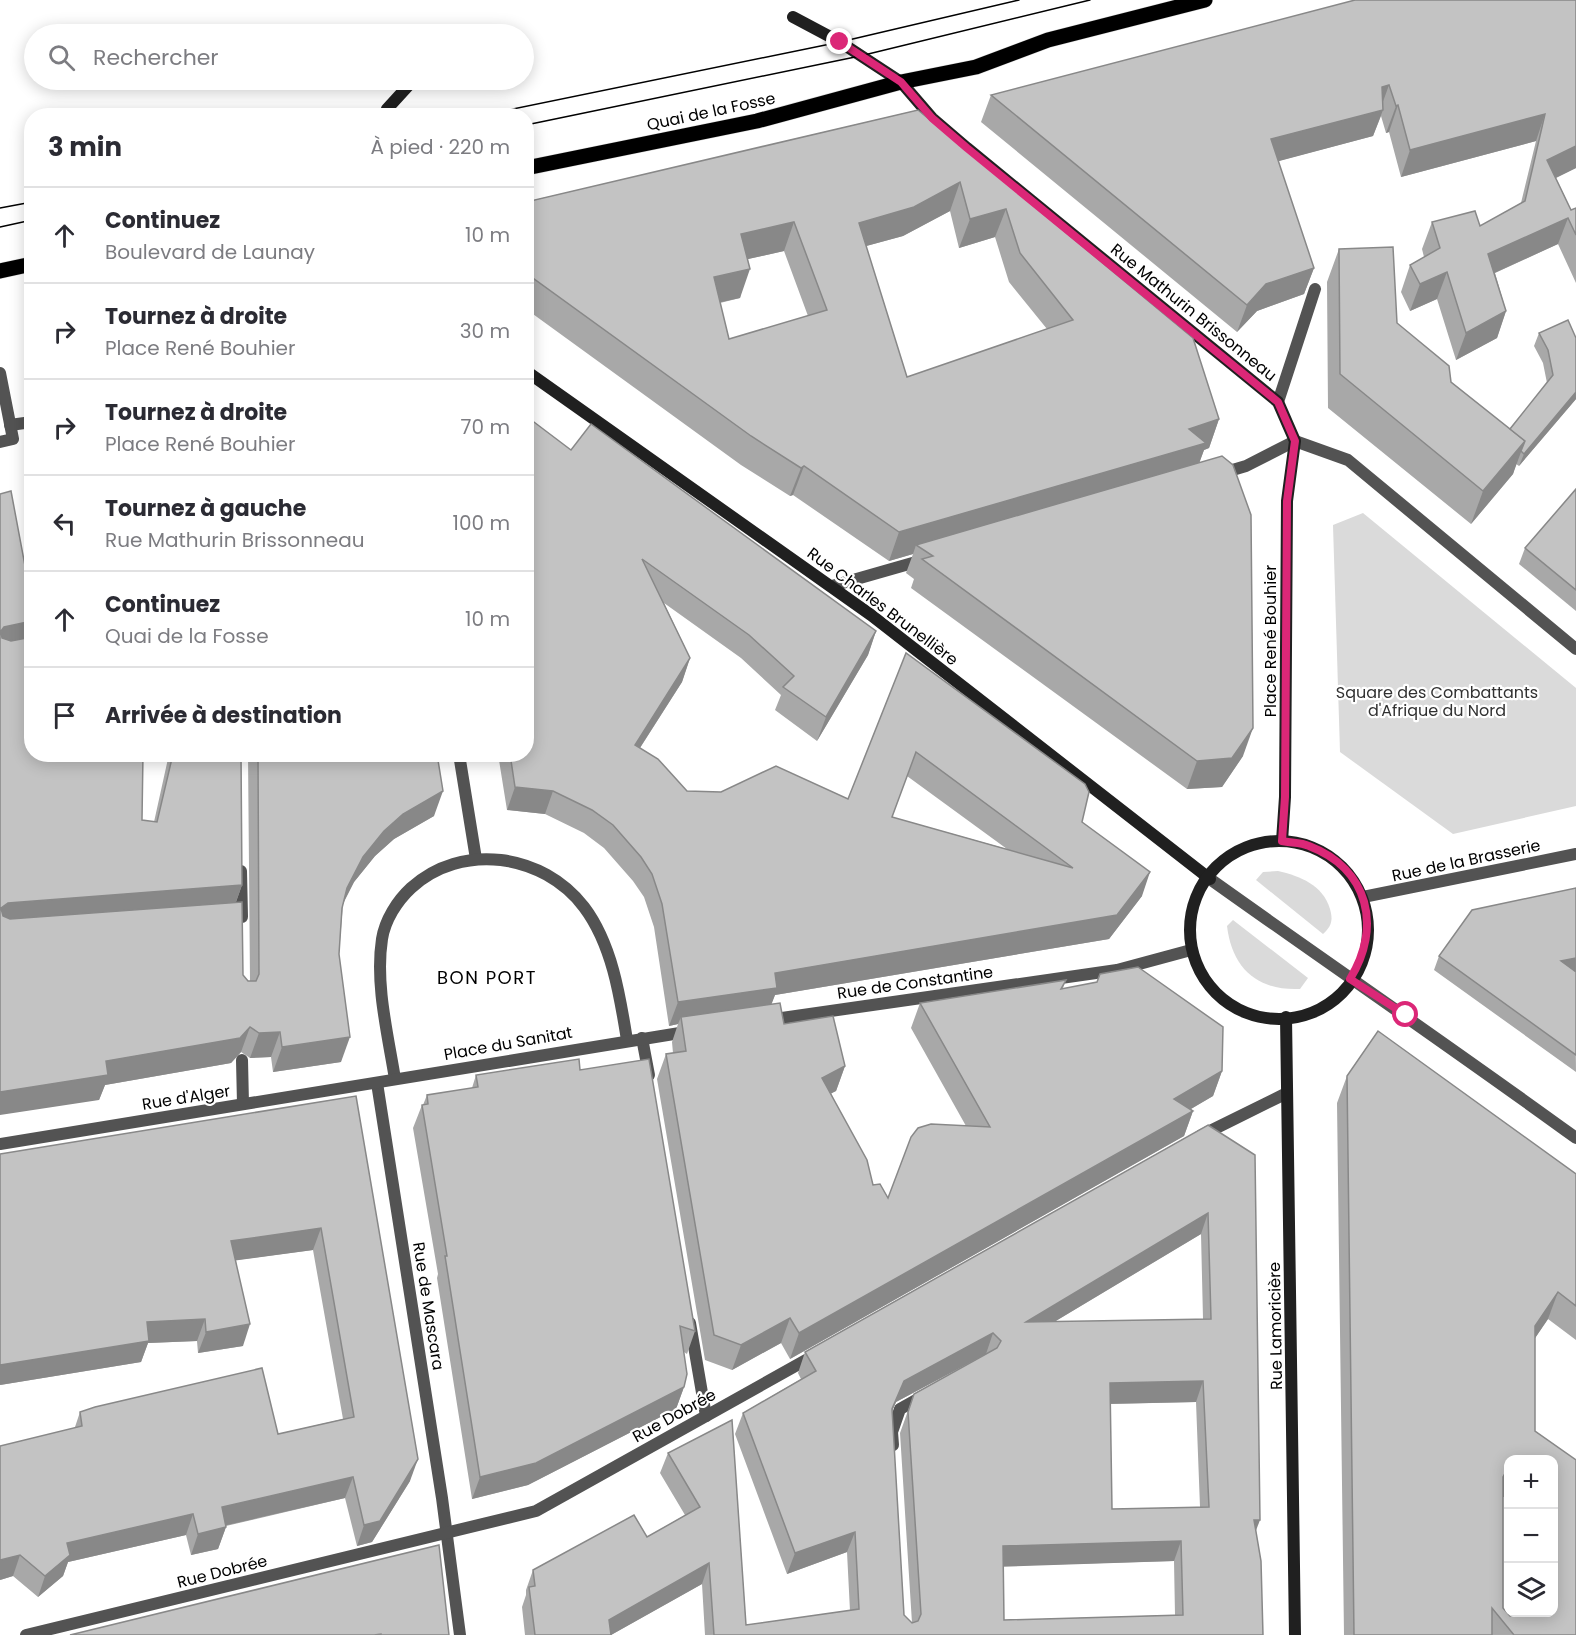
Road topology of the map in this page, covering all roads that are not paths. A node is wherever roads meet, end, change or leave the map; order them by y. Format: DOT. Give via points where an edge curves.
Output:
graph roads {
  1 [pos="1204,0"];
  2 [pos="793,17"];
  3 [pos="901,82"];
  4 [pos="404,90"];
  5 [pos="388,108"];
  6 [pos="534,166"];
  7 [pos="24,266"];
  8 [pos="0,270"];
  9 [pos="1315,289"];
  10 [pos="0,373"];
  11 [pos="534,377"];
  12 [pos="1278,402"];
  13 [pos="24,423"];
  14 [pos="10,425"];
  15 [pos="0,441"];
  16 [pos="1295,441"];
  17 [pos="1201,479"];
  18 [pos="941,555"];
  19 [pos="832,586"];
  20 [pos="1576,649"];
  21 [pos="460,762"];
  22 [pos="1282,841"];
  23 [pos="1576,854"];
  24 [pos="476,859"];
  25 [pos="241,860"];
  26 [pos="1210,879"];
  27 [pos="1363,897"];
  28 [pos="238,922"];
  29 [pos="1191,950"];
  30 [pos="1350,979"];
  31 [pos="1286,1017"];
  32 [pos="754,1022"];
  33 [pos="707,1029"];
  34 [pos="642,1038"];
  35 [pos="627,1040"];
  36 [pos="242,1060"];
  37 [pos="395,1079"];
  38 [pos="377,1083"];
  39 [pos="651,1085"];
  40 [pos="1287,1093"];
  41 [pos="243,1104"];
  42 [pos="1576,1138"];
  43 [pos="1188,1143"];
  44 [pos="0,1144"];
  45 [pos="687,1306"];
  46 [pos="829,1347"];
  47 [pos="938,1388"];
  48 [pos="706,1416"];
  49 [pos="893,1455"];
  50 [pos="448,1534"];
  51 [pos="26,1635"];
  52 [pos="460,1635"];
  53 [pos="1295,1635"];
  1 -- 3 [label="main road, Quai de la Fosse" via="1048,40 976,67"];
  2 -- 3 [label="main road"];
  3 -- 6 [label="main road, Quai de la Fosse" via="757,121"];
  3 -- 12 [label="main road, Rue Mathurin Brissonneau" via="958,141"];
  4 -- 5 [label="main road"];
  7 -- 8 [label="main road"];
  9 -- 12 [label="street"];
  10 -- 14 [label="street"];
  11 -- 19 [label="main road, Rue Charles Brunellière"];
  12 -- 16 [label="main road, Rue Mathurin Brissonneau"];
  13 -- 14 [label="street"];
  14 -- 15 [label="street" via="13,439"];
  16 -- 17 [label="street" via="1246,466"];
  16 -- 20 [label="street" via="1348,460"];
  16 -- 22 [label="main road, Place René Bouhier" via="1287,501"];
  18 -- 19 [label="street"];
  19 -- 26 [label="main road, Rue Charles Brunellière"];
  21 -- 24 [label="street"];
  22 -- 26 [label="main road" via="1240,850"];
  22 -- 27 [label="main road" via="1308,845 1331,857 1350,874"];
  23 -- 27 [label="street, Rue de la Brasserie"];
  24 -- 35 [label="street" via="514,861 539,870 584,907 607,948"];
  24 -- 37 [label="street" via="440,867 400,898 382,938 382,977"];
  25 -- 28 [label="street"];
  26 -- 29 [label="main road" via="1192,920"];
  26 -- 30 [label="street"];
  27 -- 30 [label="main road" via="1368,940 1362,961"];
  29 -- 31 [label="main road" via="1203,980 1225,1003 1254,1016"];
  29 -- 32 [label="street, Rue de Constantine" via="1118,970"];
  30 -- 31 [label="main road" via="1323,1006"];
  30 -- 42 [label="street"];
  31 -- 40 [label="main road, Rue Lamoricière"];
  33 -- 34 [label="street"];
  34 -- 35 [label="street, Place du Sanitat"];
  34 -- 39 [label="street"];
  35 -- 37 [label="street, Place du Sanitat"];
  36 -- 41 [label="street"];
  37 -- 38 [label="street, Place du Sanitat"];
  38 -- 41 [label="street, Rue d'Alger"];
  38 -- 50 [label="street, Rue de Mascara"];
  40 -- 43 [label="street"];
  40 -- 53 [label="main road, Rue Lamoricière"];
  41 -- 44 [label="street, Rue d'Alger"];
  45 -- 48 [label="street"];
  46 -- 48 [label="street, Rue Dobrée"];
  47 -- 49 [label="street" via="900,1409 892,1432"];
  48 -- 50 [label="street, Rue Dobrée" via="536,1511"];
  50 -- 51 [label="street, Rue Dobrée"];
  50 -- 52 [label="street, Rue de Mascara"];
}
